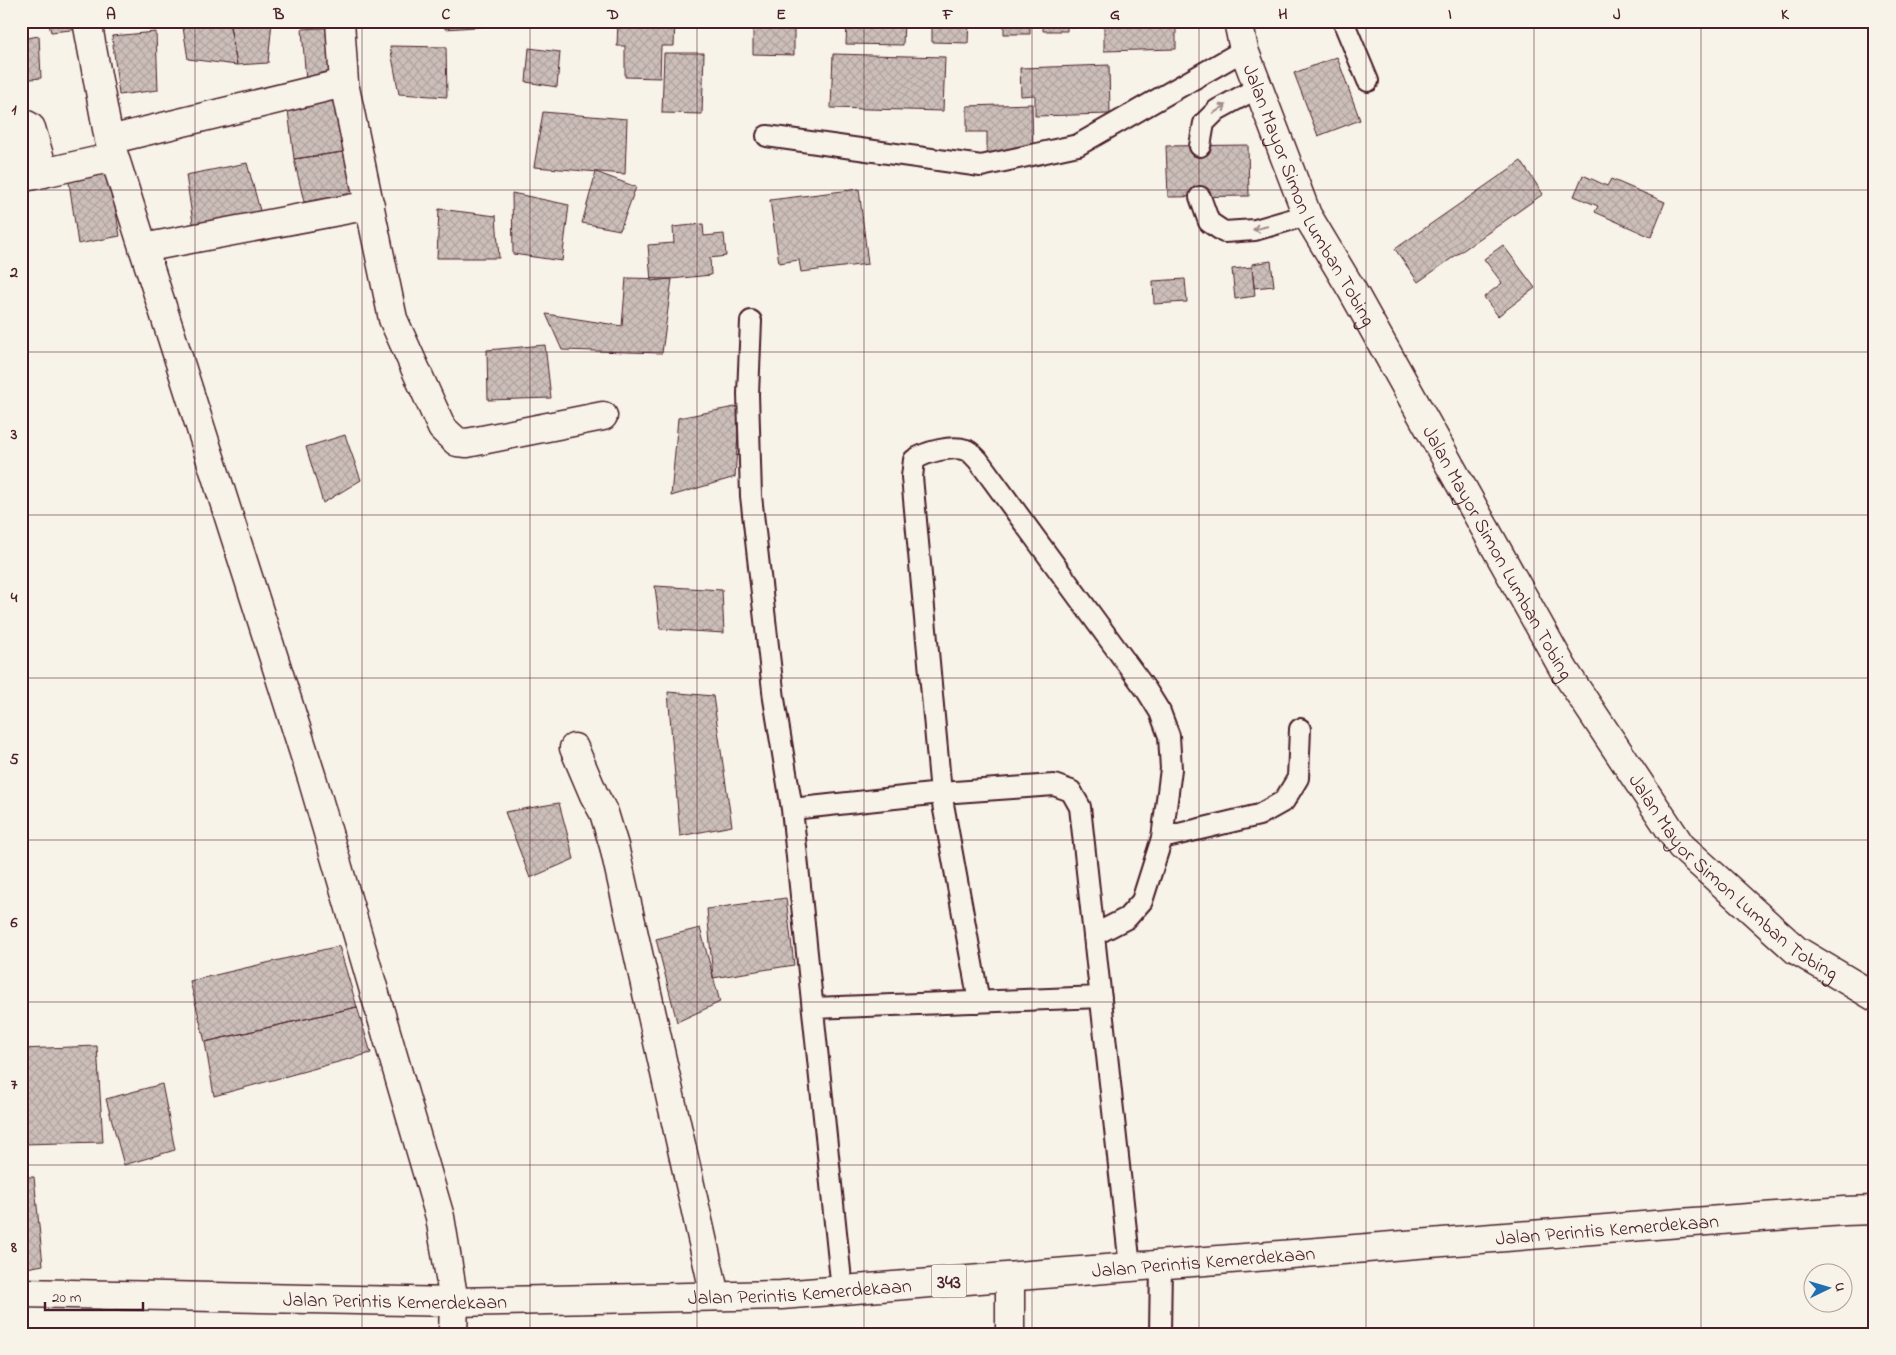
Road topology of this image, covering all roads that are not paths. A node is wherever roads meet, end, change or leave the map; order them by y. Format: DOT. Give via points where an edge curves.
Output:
graph roads {
  1 [pos="87,21"];
  2 [pos="340,21"];
  3 [pos="1238,21"];
  4 [pos="1343,21"];
  5 [pos="1244,50"];
  6 [pos="1368,81"];
  7 [pos="344,83"];
  8 [pos="1259,87"];
  9 [pos="21,127"];
  10 [pos="767,136"];
  11 [pos="1200,146"];
  12 [pos="111,148"];
  13 [pos="33,176"];
  14 [pos="1200,197"];
  15 [pos="370,205"];
  16 [pos="1307,216"];
  17 [pos="143,248"];
  18 [pos="751,321"];
  19 [pos="603,416"];
  20 [pos="1300,729"];
  21 [pos="574,748"];
  22 [pos="942,793"];
  23 [pos="792,809"];
  24 [pos="1162,838"];
  25 [pos="1094,935"];
  26 [pos="1101,997"];
  27 [pos="1875,997"];
  28 [pos="979,1002"];
  29 [pos="813,1008"];
  30 [pos="1875,1210"];
  31 [pos="1161,1264"];
  32 [pos="1130,1267"];
  33 [pos="1010,1276"];
  34 [pos="842,1290"];
  35 [pos="21,1293"];
  36 [pos="715,1296"];
  37 [pos="454,1302"];
  38 [pos="453,1334"];
  39 [pos="1010,1334"];
  40 [pos="1160,1334"];
  1 -- 12 [label="street"];
  2 -- 7 [label="street"];
  3 -- 5 [label="street, Jalan Mayor Simon Lumban Tobing"];
  4 -- 6 [label="lane"];
  5 -- 8 [label="street, Jalan Mayor Simon Lumban Tobing"];
  5 -- 10 [label="lane" via="1078,145 981,166"];
  7 -- 12 [label="street"];
  7 -- 15 [label="street"];
  11 -- 8 [label="lane, one-way" via="1204,123 1217,110"];
  8 -- 16 [label="street, Jalan Mayor Simon Lumban Tobing"];
  9 -- 13 [label="street" via="31,128"];
  12 -- 13 [label="street"];
  12 -- 17 [label="street"];
  16 -- 14 [label="lane, one-way" via="1255,230 1224,232 1209,222"];
  15 -- 17 [label="street"];
  15 -- 19 [label="street" via="393,318 442,428 449,435 457,442 467,444"];
  16 -- 27 [label="street, Jalan Mayor Simon Lumban Tobing" via="1352,290 1564,670 1681,846 1796,950"];
  17 -- 37 [label="street" via="314,787 440,1217"];
  18 -- 23 [label="lane" via="748,386 751,496 774,699"];
  20 -- 24 [label="lane" via="1298,778 1284,801 1260,815"];
  21 -- 36 [label="street" via="604,813 614,846"];
  22 -- 23 [label="lane"];
  22 -- 24 [label="lane" via="912,477 914,460 922,454 955,448 968,450 978,460 1160,712 1169,736 1171,768"];
  22 -- 25 [label="lane" via="1054,785 1071,791 1080,807"];
  22 -- 28 [label="lane"];
  23 -- 29 [label="lane"];
  24 -- 25 [label="lane" via="1142,901 1127,918"];
  25 -- 26 [label="lane"];
  26 -- 28 [label="lane"];
  26 -- 32 [label="lane"];
  28 -- 29 [label="lane"];
  29 -- 34 [label="lane"];
  30 -- 31 [label="street, Jalan Perintis Kemerdekaan / 343"];
  31 -- 32 [label="street, Jalan Perintis Kemerdekaan / 343"];
  31 -- 40 [label="lane"];
  32 -- 33 [label="street, Jalan Perintis Kemerdekaan / 343"];
  33 -- 34 [label="street, Jalan Perintis Kemerdekaan / 343"];
  33 -- 39 [label="street"];
  34 -- 36 [label="street, Jalan Perintis Kemerdekaan / 343"];
  35 -- 37 [label="street, Jalan Perintis Kemerdekaan / 343"];
  36 -- 37 [label="street, Jalan Perintis Kemerdekaan / 343"];
  37 -- 38 [label="street"];
}
